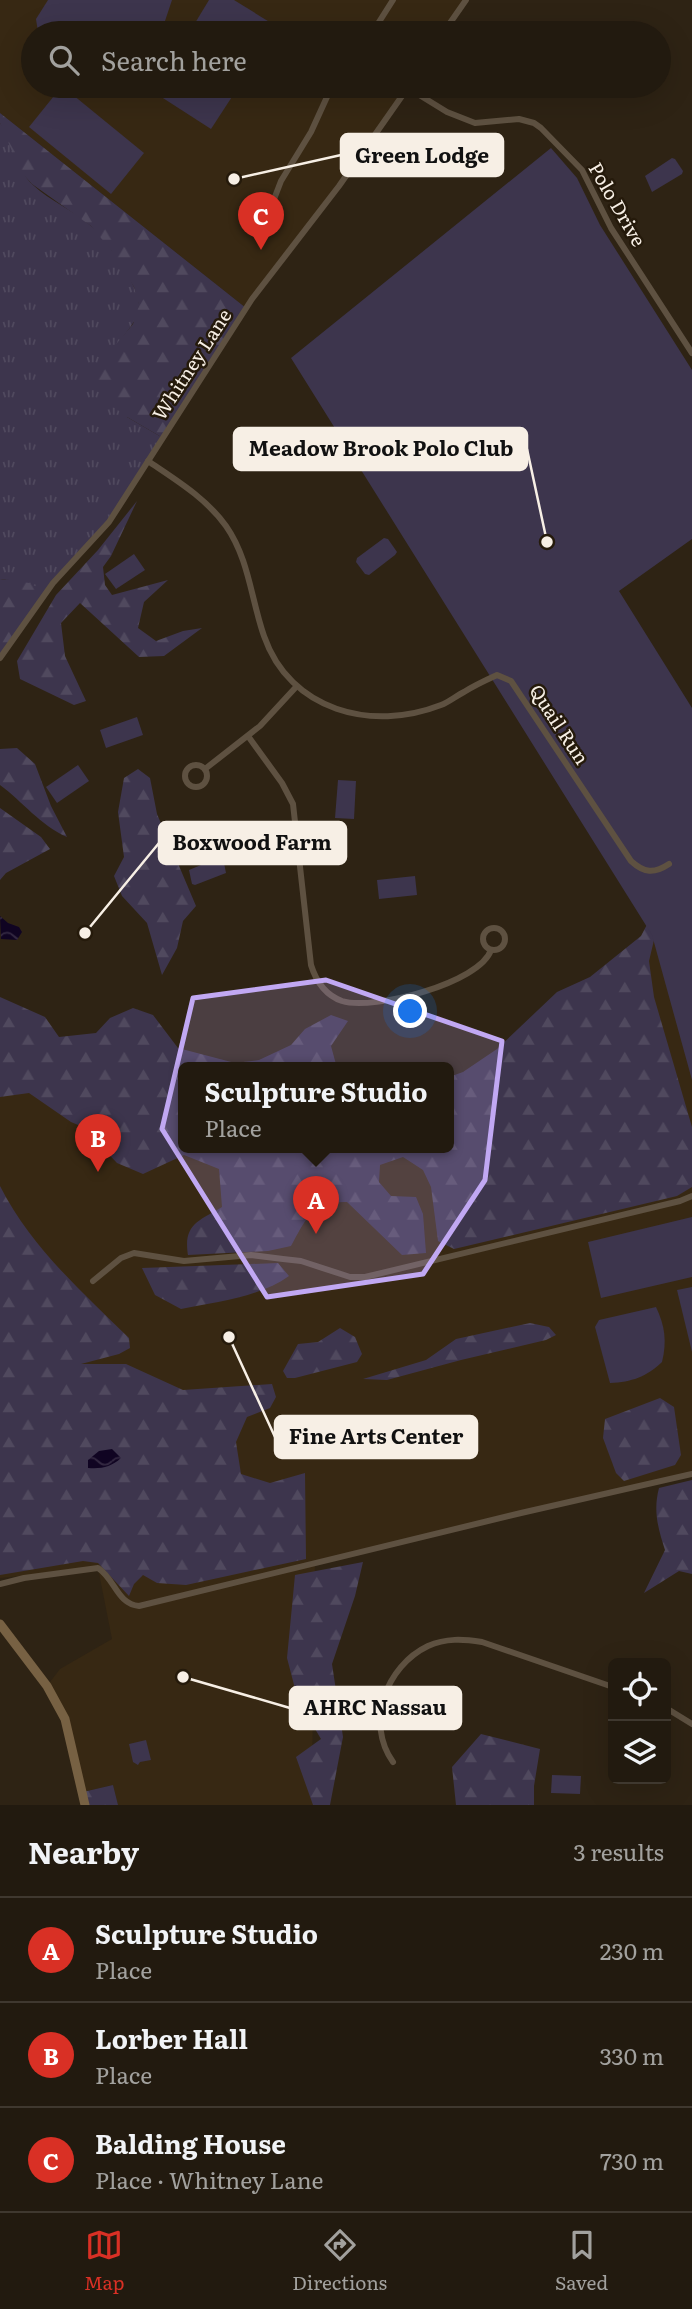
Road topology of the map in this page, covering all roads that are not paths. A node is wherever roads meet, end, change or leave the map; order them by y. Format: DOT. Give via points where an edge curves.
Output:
graph roads {
  1 [pos="393,0"];
  2 [pos="466,0"];
  3 [pos="380,21"];
  4 [pos="451,21"];
  5 [pos="327,98"];
  6 [pos="401,98"];
  7 [pos="426,98"];
  8 [pos="259,220"];
  9 [pos="692,353"];
  10 [pos="148,461"];
  11 [pos="0,658"];
  12 [pos="296,687"];
  13 [pos="248,736"];
  14 [pos="205,769"];
  15 [pos="669,864"];
  16 [pos="491,950"];
  17 [pos="692,1196"];
  18 [pos="93,1281"];
  19 [pos="692,1474"];
  20 [pos="0,1584"];
  21 [pos="0,1624"];
  22 [pos="608,1685"];
  23 [pos="671,1711"];
  24 [pos="692,1724"];
  25 [pos="393,1762"];
  26 [pos="85,1805"];
  1 -- 3 [label="street"];
  2 -- 4 [label="street"];
  5 -- 8 [label="street" via="271,207"];
  6 -- 10 [label="street, Whitney Lane" via="251,299"];
  7 -- 9 [label="street, Polo Drive" via="475,123 519,119 541,128 582,170 611,228"];
  10 -- 11 [label="street, Whitney Lane" via="109,522 53,583"];
  10 -- 12 [label="street, Quail Run" via="199,497 227,527 246,567 265,639"];
  12 -- 13 [label="street"];
  12 -- 15 [label="street, Quail Run" via="351,714 390,716 443,705 497,675 511,681 631,861 655,872"];
  13 -- 14 [label="street"];
  13 -- 16 [label="street" via="293,804 311,965 327,993 355,1003 418,994 456,979 489,957"];
  17 -- 18 [label="street" via="365,1277 350,1278 301,1261 251,1255 184,1261 134,1253"];
  19 -- 20 [label="street" via="139,1606 124,1601 98,1568"];
  21 -- 26 [label="main road" via="47,1686 65,1719"];
  22 -- 25 [label="street" via="482,1642 462,1639 428,1646 399,1668 383,1702 383,1741"];
  23 -- 24 [label="street"];
}
